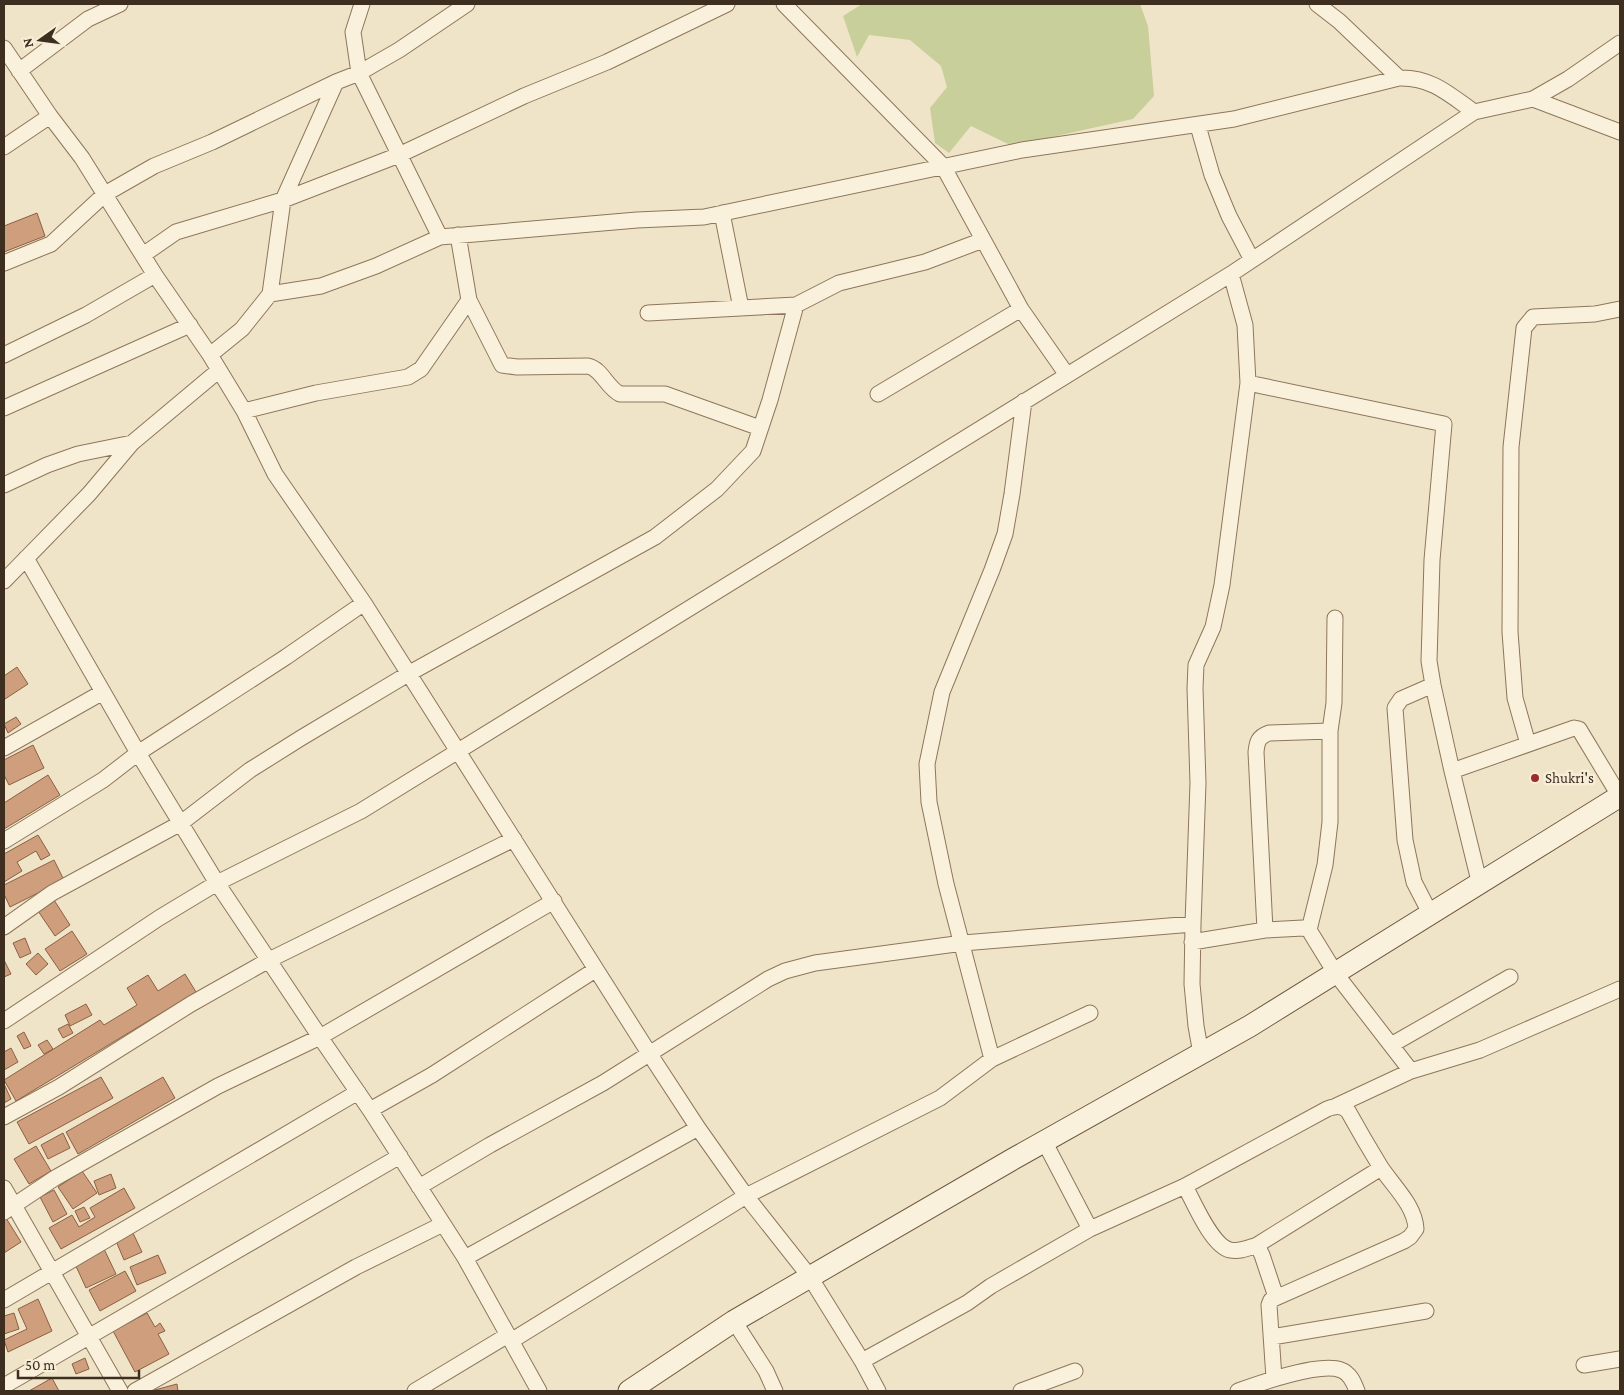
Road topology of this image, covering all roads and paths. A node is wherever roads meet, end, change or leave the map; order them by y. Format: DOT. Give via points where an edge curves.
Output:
graph roads {
  1 [pos="120,4"];
  2 [pos="362,4"];
  3 [pos="467,4"];
  4 [pos="727,4"];
  5 [pos="784,4"];
  6 [pos="1320,5"];
  7 [pos="1620,43"];
  8 [pos="4,48"];
  9 [pos="19,71"];
  10 [pos="359,73"];
  11 [pos="1399,78"];
  12 [pos="336,82"];
  13 [pos="1533,99"];
  14 [pos="1474,112"];
  15 [pos="50,116"];
  16 [pos="1198,126"];
  17 [pos="1620,132"];
  18 [pos="4,147"];
  19 [pos="399,155"];
  20 [pos="943,166"];
  21 [pos="105,194"];
  22 [pos="284,200"];
  23 [pos="722,214"];
  24 [pos="458,235"];
  25 [pos="440,237"];
  26 [pos="983,240"];
  27 [pos="143,256"];
  28 [pos="1252,260"];
  29 [pos="4,264"];
  30 [pos="1231,274"];
  31 [pos="155,275"];
  32 [pos="270,294"];
  33 [pos="468,300"];
  34 [pos="796,305"];
  35 [pos="741,308"];
  36 [pos="1022,309"];
  37 [pos="1620,309"];
  38 [pos="648,312"];
  39 [pos="190,325"];
  40 [pos="4,354"];
  41 [pos="210,355"];
  42 [pos="218,371"];
  43 [pos="1067,374"];
  44 [pos="1248,384"];
  45 [pos="878,394"];
  46 [pos="1024,401"];
  47 [pos="4,408"];
  48 [pos="244,411"];
  49 [pos="760,428"];
  50 [pos="132,443"];
  51 [pos="4,486"];
  52 [pos="26,558"];
  53 [pos="4,581"];
  54 [pos="364,603"];
  55 [pos="1335,618"];
  56 [pos="408,674"];
  57 [pos="1432,685"];
  58 [pos="103,692"];
  59 [pos="1330,731"];
  60 [pos="1528,744"];
  61 [pos="4,748"];
  62 [pos="457,751"];
  63 [pos="138,753"];
  64 [pos="1452,771"];
  65 [pos="1620,796"];
  66 [pos="181,823"];
  67 [pos="514,839"];
  68 [pos="4,840"];
  69 [pos="217,883"];
  70 [pos="1480,885"];
  71 [pos="554,901"];
  72 [pos="1431,915"];
  73 [pos="1193,924"];
  74 [pos="4,927"];
  75 [pos="1265,930"];
  76 [pos="1309,930"];
  77 [pos="1192,942"];
  78 [pos="963,943"];
  79 [pos="269,960"];
  80 [pos="595,970"];
  81 [pos="1336,974"];
  82 [pos="1510,976"];
  83 [pos="1620,989"];
  84 [pos="1090,1013"];
  85 [pos="4,1020"];
  86 [pos="320,1037"];
  87 [pos="1391,1046"];
  88 [pos="649,1053"];
  89 [pos="1201,1054"];
  90 [pos="992,1059"];
  91 [pos="1411,1072"];
  92 [pos="358,1092"];
  93 [pos="1336,1106"];
  94 [pos="370,1110"];
  95 [pos="4,1117"];
  96 [pos="698,1128"];
  97 [pos="1044,1141"];
  98 [pos="400,1156"];
  99 [pos="1381,1168"];
  100 [pos="1185,1186"];
  101 [pos="419,1187"];
  102 [pos="4,1188"];
  103 [pos="746,1196"];
  104 [pos="9,1209"];
  105 [pos="443,1224"];
  106 [pos="1090,1229"];
  107 [pos="1258,1245"];
  108 [pos="465,1258"];
  109 [pos="52,1272"];
  110 [pos="810,1277"];
  111 [pos="1276,1297"];
  112 [pos="4,1300"];
  113 [pos="1426,1311"];
  114 [pos="734,1322"];
  115 [pos="89,1337"];
  116 [pos="1272,1337"];
  117 [pos="509,1338"];
  118 [pos="1620,1359"];
  119 [pos="862,1361"];
  120 [pos="1584,1365"];
  121 [pos="1075,1371"];
  122 [pos="1274,1378"];
  123 [pos="4,1386"];
  124 [pos="120,1391"];
  125 [pos="135,1391"];
  126 [pos="415,1391"];
  127 [pos="539,1391"];
  128 [pos="629,1391"];
  129 [pos="775,1391"];
  130 [pos="878,1391"];
  131 [pos="1021,1391"];
  132 [pos="1238,1391"];
  133 [pos="1356,1391"];
  1 -- 9 [label="street" via="88,19"];
  2 -- 10 [label="street" via="353,32"];
  3 -- 10 [label="street"];
  4 -- 19 [label="street" via="607,62 524,96"];
  5 -- 20 [label="street"];
  6 -- 11 [label="street"];
  7 -- 13 [label="street"];
  8 -- 9 [label="street"];
  9 -- 15 [label="street"];
  10 -- 12 [label="street"];
  10 -- 19 [label="street"];
  11 -- 14 [label="street" via="1437,85"];
  11 -- 16 [label="street" via="1234,120"];
  12 -- 21 [label="street" via="212,142 154,166"];
  12 -- 22 [label="street"];
  13 -- 14 [label="street"];
  13 -- 17 [label="street"];
  14 -- 28 [label="street"];
  15 -- 18 [label="street"];
  15 -- 21 [label="street"];
  16 -- 20 [label="street" via="1022,150"];
  16 -- 28 [label="street" via="1212,175"];
  19 -- 22 [label="street"];
  19 -- 25 [label="street"];
  20 -- 23 [label="street"];
  20 -- 26 [label="street"];
  21 -- 27 [label="street"];
  21 -- 29 [label="street" via="51,244"];
  22 -- 27 [label="street" via="176,232"];
  22 -- 32 [label="street"];
  23 -- 24 [label="street"];
  23 -- 35 [label="street"];
  24 -- 25 [label="street"];
  24 -- 33 [label="street"];
  25 -- 32 [label="street" via="321,286"];
  26 -- 34 [label="street" via="925,262 839,283"];
  26 -- 36 [label="street"];
  27 -- 31 [label="street"];
  28 -- 30 [label="street"];
  30 -- 43 [label="street"];
  30 -- 44 [label="street" via="1245,325"];
  31 -- 39 [label="street"];
  31 -- 40 [label="street" via="86,315"];
  32 -- 41 [label="street" via="242,329"];
  33 -- 48 [label="street" via="421,369 408,377 316,393"];
  33 -- 49 [label="street" via="502,365 588,366 620,394 665,394"];
  34 -- 35 [label="street"];
  34 -- 49 [label="street"];
  35 -- 38 [label="street"];
  36 -- 43 [label="street"];
  36 -- 45 [label="street"];
  37 -- 60 [label="street" via="1595,314 1533,317 1524,328 1511,447 1510,632 1515,698"];
  39 -- 41 [label="street"];
  39 -- 47 [label="street"];
  41 -- 42 [label="street"];
  42 -- 48 [label="street"];
  42 -- 50 [label="street"];
  43 -- 46 [label="street"];
  44 -- 57 [label="street" via="1444,424 1432,560"];
  44 -- 73 [label="street" via="1222,586 1213,627 1196,664 1198,783"];
  46 -- 62 [label="street"];
  46 -- 78 [label="street" via="1005,534 942,692 927,764 929,802 946,884"];
  48 -- 54 [label="street" via="275,474"];
  49 -- 56 [label="street" via="753,451 718,489 655,537"];
  50 -- 51 [label="street" via="78,454"];
  50 -- 52 [label="street" via="89,494"];
  52 -- 53 [label="street"];
  52 -- 58 [label="street"];
  54 -- 56 [label="street"];
  54 -- 63 [label="street"];
  55 -- 59 [label="street" via="1334,703"];
  56 -- 62 [label="street"];
  56 -- 66 [label="street" via="250,770"];
  57 -- 64 [label="street"];
  57 -- 72 [label="street" via="1401,699 1396,708 1405,840 1414,882"];
  58 -- 61 [label="street"];
  58 -- 63 [label="street"];
  59 -- 75 [label="street" via="1269,733 1257,742"];
  59 -- 76 [label="street" via="1330,822 1325,866"];
  60 -- 64 [label="street"];
  60 -- 65 [label="street" via="1567,729 1579,730"];
  62 -- 67 [label="street"];
  62 -- 69 [label="street" via="361,811"];
  63 -- 66 [label="street"];
  63 -- 68 [label="street" via="103,780"];
  64 -- 70 [label="street"];
  65 -- 70 [label="street"];
  66 -- 69 [label="street"];
  66 -- 74 [label="street" via="52,893"];
  67 -- 71 [label="street"];
  67 -- 79 [label="street"];
  69 -- 79 [label="street"];
  69 -- 85 [label="street"];
  70 -- 72 [label="street"];
  71 -- 80 [label="street"];
  71 -- 86 [label="street"];
  72 -- 81 [label="street"];
  73 -- 77 [label="street"];
  73 -- 78 [label="street"];
  75 -- 76 [label="street"];
  75 -- 77 [label="street"];
  76 -- 81 [label="street"];
  77 -- 89 [label="street" via="1192,984"];
  78 -- 88 [label="street" via="815,963 785,971"];
  78 -- 90 [label="street"];
  79 -- 86 [label="street"];
  79 -- 95 [label="street"];
  80 -- 88 [label="street"];
  80 -- 94 [label="street" via="432,1075"];
  81 -- 87 [label="street"];
  81 -- 89 [label="street"];
  82 -- 87 [label="street"];
  83 -- 91 [label="street" via="1480,1050"];
  84 -- 90 [label="street"];
  86 -- 92 [label="street"];
  86 -- 104 [label="street" via="218,1086 56,1178"];
  87 -- 91 [label="street"];
  88 -- 96 [label="street"];
  88 -- 101 [label="street" via="603,1083"];
  89 -- 97 [label="street"];
  90 -- 103 [label="street" via="940,1098"];
  91 -- 93 [label="street"];
  92 -- 94 [label="street"];
  92 -- 109 [label="street"];
  93 -- 99 [label="street" via="1348,1111"];
  93 -- 100 [label="street"];
  94 -- 98 [label="street"];
  96 -- 103 [label="street"];
  96 -- 108 [label="street"];
  97 -- 106 [label="street"];
  97 -- 110 [label="street"];
  98 -- 101 [label="street"];
  98 -- 115 [label="street"];
  99 -- 107 [label="street"];
  99 -- 111 [label="street" via="1414,1216 1414,1232 1404,1241"];
  100 -- 106 [label="street"];
  100 -- 107 [label="street" via="1216,1241 1224,1248 1242,1250"];
  101 -- 105 [label="street"];
  102 -- 104 [label="street"];
  103 -- 110 [label="street"];
  103 -- 117 [label="street"];
  104 -- 109 [label="street"];
  105 -- 108 [label="street"];
  105 -- 125 [label="street" via="356,1266"];
  106 -- 119 [label="street"];
  107 -- 111 [label="street"];
  108 -- 117 [label="street"];
  109 -- 112 [label="street"];
  109 -- 115 [label="street"];
  110 -- 114 [label="street"];
  110 -- 119 [label="street"];
  111 -- 116 [label="street" via="1269,1305"];
  113 -- 116 [label="street"];
  114 -- 128 [label="street"];
  114 -- 129 [label="street"];
  115 -- 123 [label="street"];
  115 -- 124 [label="street"];
  116 -- 122 [label="street"];
  117 -- 126 [label="street"];
  117 -- 127 [label="street"];
  118 -- 120 [label="street"];
  119 -- 130 [label="street"];
  121 -- 131 [label="street"];
  122 -- 132 [label="street"];
  122 -- 133 [label="street" via="1319,1369 1343,1370 1351,1378"];
}
